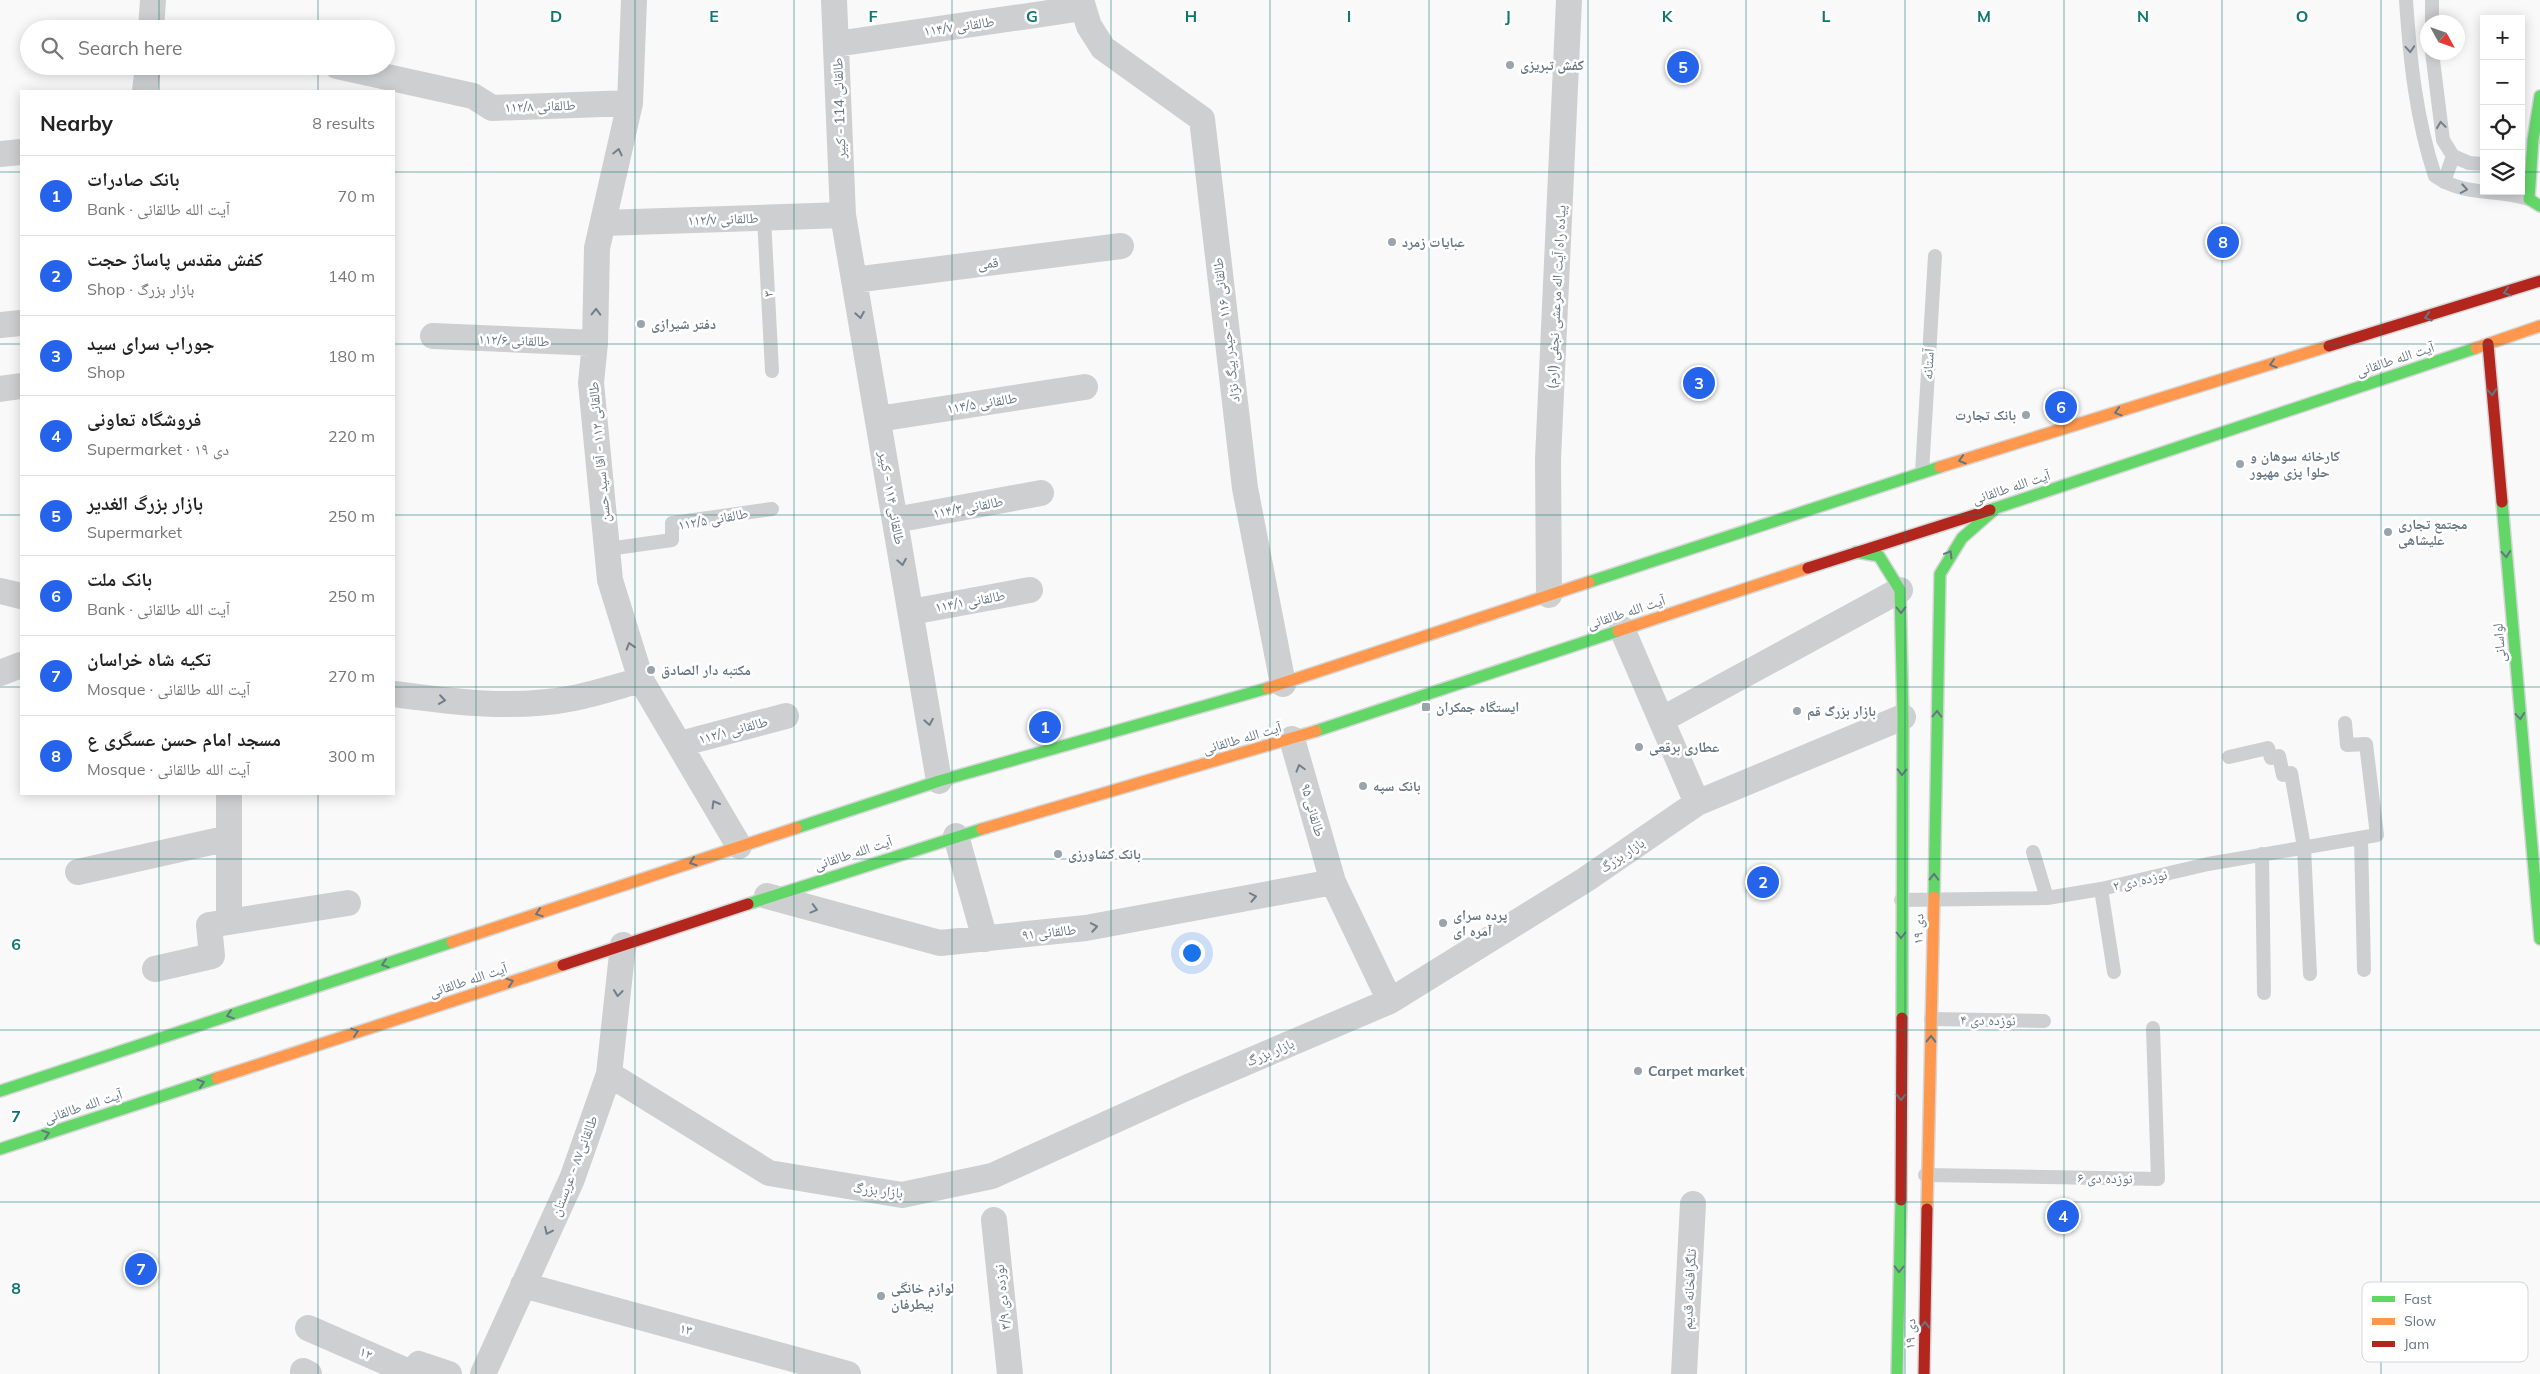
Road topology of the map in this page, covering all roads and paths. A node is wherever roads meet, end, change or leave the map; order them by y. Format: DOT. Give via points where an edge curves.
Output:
graph roads {
  1 [pos="153,0"];
  2 [pos="634,0"];
  3 [pos="834,0"];
  4 [pos="1569,0"];
  5 [pos="2406,0"];
  6 [pos="2432,0"];
  7 [pos="1084,11"];
  8 [pos="2432,15"];
  9 [pos="151,20"];
  10 [pos="836,44"];
  11 [pos="2433,60"];
  12 [pos="147,75"];
  13 [pos="378,75"];
  14 [pos="146,90"];
  15 [pos="2540,96"];
  16 [pos="630,103"];
  17 [pos="2533,140"];
  18 [pos="2525,150"];
  19 [pos="20,152"];
  20 [pos="0,154"];
  21 [pos="2453,156"];
  22 [pos="2480,164"];
  23 [pos="2444,182"];
  24 [pos="2534,203"];
  25 [pos="843,215"];
  26 [pos="764,218"];
  27 [pos="603,222"];
  28 [pos="1121,246"];
  29 [pos="1934,256"];
  30 [pos="854,280"];
  31 [pos="2540,281"];
  32 [pos="20,323"];
  33 [pos="0,325"];
  34 [pos="2540,326"];
  35 [pos="433,336"];
  36 [pos="595,343"];
  37 [pos="2488,344"];
  38 [pos="772,371"];
  39 [pos="20,386"];
  40 [pos="1085,387"];
  41 [pos="0,390"];
  42 [pos="878,418"];
  43 [pos="1922,472"];
  44 [pos="1041,493"];
  45 [pos="1997,508"];
  46 [pos="772,510"];
  47 [pos="895,520"];
  48 [pos="608,548"];
  49 [pos="1856,552"];
  50 [pos="1030,590"];
  51 [pos="1900,590"];
  52 [pos="0,591"];
  53 [pos="1549,595"];
  54 [pos="20,596"];
  55 [pos="911,612"];
  56 [pos="1622,629"];
  57 [pos="20,665"];
  58 [pos="0,673"];
  59 [pos="641,680"];
  60 [pos="1283,684"];
  61 [pos="395,694"];
  62 [pos="786,716"];
  63 [pos="1903,716"];
  64 [pos="1661,720"];
  65 [pos="2345,723"];
  66 [pos="1292,739"];
  67 [pos="680,744"];
  68 [pos="2229,757"];
  69 [pos="940,781"];
  70 [pos="229,795"];
  71 [pos="1698,803"];
  72 [pos="956,836"];
  73 [pos="229,838"];
  74 [pos="2361,838"];
  75 [pos="739,846"];
  76 [pos="2304,847"];
  77 [pos="2033,852"];
  78 [pos="2262,854"];
  79 [pos="78,872"];
  80 [pos="1333,882"];
  81 [pos="2102,889"];
  82 [pos="767,896"];
  83 [pos="2047,898"];
  84 [pos="1900,900"];
  85 [pos="1934,901"];
  86 [pos="348,904"];
  87 [pos="229,922"];
  88 [pos="985,939"];
  89 [pos="2540,939"];
  90 [pos="623,945"];
  91 [pos="155,969"];
  92 [pos="2364,970"];
  93 [pos="2114,972"];
  94 [pos="2310,974"];
  95 [pos="2264,994"];
  96 [pos="1390,1001"];
  97 [pos="1931,1019"];
  98 [pos="2044,1021"];
  99 [pos="2154,1028"];
  100 [pos="608,1074"];
  101 [pos="0,1091"];
  102 [pos="0,1149"];
  103 [pos="1902,1174"];
  104 [pos="1928,1176"];
  105 [pos="1694,1204"];
  106 [pos="994,1220"];
  107 [pos="524,1285"];
  108 [pos="308,1328"];
  109 [pos="449,1374"];
  110 [pos="483,1374"];
  111 [pos="848,1374"];
  112 [pos="1010,1374"];
  113 [pos="1684,1374"];
  114 [pos="1896,1374"];
  115 [pos="1924,1374"];
  1 -- 9 [label="street"];
  2 -- 16 [label="street, طالقانی ۱۱۲ - آقا سید حسن"];
  3 -- 10 [label="street, طالقانی 114 - کبیر"];
  4 -- 53 [label="street, پیاده راه آیت اله مرعشی نجفی (ارم)" via="1548,459"];
  5 -- 23 [label="lane, one-way" via="2410,59 2424,142 2435,176"];
  6 -- 8 [label="lane"];
  7 -- 10 [label="street, طالقانی ۱۱۴/۷"];
  7 -- 60 [label="street, طالقانی ۱۱۶ - حیدر بیگ نژاد" via="1103,48 1202,119 1245,488"];
  10 -- 25 [label="street, طالقانی 114 - کبیر"];
  21 -- 11 [label="lane, one-way" via="2443,140"];
  12 -- 14 [label="street"];
  13 -- 16 [label="street, طالقانی ۱۱۲/۸" via="473,96 492,108"];
  15 -- 17 [label="main road"];
  27 -- 16 [label="street, طالقانی ۱۱۲ - آقا سید حسن, one-way"];
  17 -- 18 [label="lane"];
  17 -- 24 [label="main road"];
  19 -- 20 [label="street"];
  21 -- 22 [label="lane"];
  21 -- 23 [label="lane"];
  23 -- 24 [label="lane, one-way" via="2460,189 2511,194"];
  25 -- 26 [label="street, طالقانی ۱۱۲/۷"];
  25 -- 30 [label="street, طالقانی ۱۱۴ - کبیر"];
  26 -- 27 [label="street, طالقانی ۱۱۲/۷"];
  26 -- 38 [label="lane, ۳"];
  36 -- 27 [label="street, طالقانی ۱۱۲ - آقا سید حسن, one-way" via="597,248"];
  28 -- 30 [label="street, قمی"];
  29 -- 43 [label="lane, آستانه"];
  30 -- 42 [label="street, طالقانی ۱۱۴ - کبیر, one-way"];
  31 -- 43 [label="main road, one-way"];
  32 -- 33 [label="street"];
  34 -- 37 [label="main road, آیت الله طالقانی"];
  35 -- 36 [label="street, طالقانی ۱۱۲/۶"];
  36 -- 48 [label="street, طالقانی ۱۱۲ - آقا سید حسن" via="590,382"];
  37 -- 45 [label="main road, آیت الله طالقانی"];
  37 -- 89 [label="main road, لواسانی, one-way"];
  39 -- 41 [label="street"];
  40 -- 42 [label="street, طالقانی ۱۱۴/۵"];
  42 -- 47 [label="street, طالقانی ۱۱۴ - کبیر"];
  43 -- 53 [label="main road"];
  44 -- 47 [label="street, طالقانی ۱۱۴/۳"];
  45 -- 49 [label="main road, آیت الله طالقانی"];
  85 -- 45 [label="main road, ۱۹ دی, one-way" via="1940,574 1963,534"];
  46 -- 48 [label="lane, طالقانی ۱۱۲/۵" via="672,523 672,540"];
  47 -- 55 [label="street, طالقانی ۱۱۴ - کبیر, one-way"];
  59 -- 48 [label="street, طالقانی ۱۱۲ - آقا سید حسن, one-way" via="610,580"];
  49 -- 51 [label="main road, ۱۹ دی" via="1880,556"];
  49 -- 56 [label="main road, آیت الله طالقانی"];
  50 -- 55 [label="street, طالقانی ۱۱۴/۱"];
  51 -- 63 [label="main road, ۱۹ دی, one-way"];
  51 -- 64 [label="street"];
  52 -- 54 [label="street"];
  53 -- 60 [label="main road"];
  55 -- 69 [label="street, طالقانی ۱۱۴ - کبیر, one-way"];
  56 -- 64 [label="street"];
  56 -- 66 [label="main road, آیت الله طالقانی"];
  57 -- 58 [label="street"];
  61 -- 59 [label="street, one-way" via="463,703 531,703 573,698"];
  59 -- 67 [label="street, طالقانی ۱۱۲ - آقا سید حسن"];
  60 -- 69 [label="main road"];
  62 -- 67 [label="street, طالقانی ۱۱۲/۱"];
  63 -- 71 [label="street, بازار بزرگ"];
  63 -- 84 [label="main road, ۱۹ دی, one-way"];
  64 -- 71 [label="street"];
  65 -- 74 [label="lane, نوزده دی ۲" via="2347,745 2366,744 2377,835"];
  66 -- 72 [label="main road, آیت الله طالقانی"];
  80 -- 66 [label="street, طالقانی ۹۵, one-way"];
  75 -- 67 [label="street, طالقانی ۱۱۲ - آقا سید حسن, one-way"];
  68 -- 76 [label="lane" via="2268,748 2271,758 2278,756 2283,775 2291,773"];
  69 -- 75 [label="main road"];
  70 -- 73 [label="street"];
  71 -- 96 [label="street, بازار بزرگ" via="1585,880"];
  72 -- 82 [label="main road, آیت الله طالقانی"];
  72 -- 88 [label="street"];
  73 -- 79 [label="street"];
  73 -- 87 [label="street"];
  74 -- 76 [label="lane, نوزده دی ۲"];
  74 -- 92 [label="lane"];
  75 -- 101 [label="main road, one-way"];
  76 -- 78 [label="lane, نوزده دی ۲"];
  76 -- 94 [label="lane"];
  77 -- 83 [label="lane"];
  78 -- 81 [label="lane, نوزده دی ۲"];
  78 -- 95 [label="lane"];
  88 -- 80 [label="street, طالقانی ۹۱, one-way" via="1086,928"];
  80 -- 96 [label="street, طالقانی ۹۵"];
  81 -- 83 [label="lane, نوزده دی ۲"];
  81 -- 93 [label="lane"];
  82 -- 88 [label="street, طالقانی ۹۱, one-way" via="940,943"];
  82 -- 90 [label="main road, آیت الله طالقانی"];
  83 -- 85 [label="lane, نوزده دی ۲"];
  84 -- 85 [label="lane, نوزده دی ۲"];
  84 -- 103 [label="main road, ۱۹ دی, one-way"];
  85 -- 97 [label="main road, ۱۹ دی"];
  86 -- 87 [label="street"];
  87 -- 91 [label="street" via="209,925 212,956"];
  90 -- 100 [label="street, طالقانی۸۷ - عربستان, one-way"];
  102 -- 90 [label="main road, آیت الله طالقانی, one-way"];
  96 -- 100 [label="street, بازار بزرگ" via="992,1176 902,1195 769,1173"];
  97 -- 98 [label="lane, نوزده دی ۴"];
  104 -- 97 [label="main road, ۱۹ دی, one-way"];
  99 -- 104 [label="lane, نوزده دی ۶" via="2158,1179"];
  100 -- 107 [label="street, طالقانی۸۷ - عربستان, one-way" via="572,1179"];
  103 -- 104 [label="lane, نوزده دی ۶"];
  103 -- 114 [label="main road, ۱۹ دی, one-way"];
  115 -- 104 [label="main road, ۱۹ دی, one-way"];
  105 -- 113 [label="street, تلگرافخانه قدیم"];
  106 -- 112 [label="street, نوزده دی ۳/۹"];
  107 -- 110 [label="street, طالقانی۸۷ - عربستان"];
  107 -- 111 [label="street, ۱۳"];
  108 -- 109 [label="street, ۱۲" via="411,1373 419,1364"];
}
